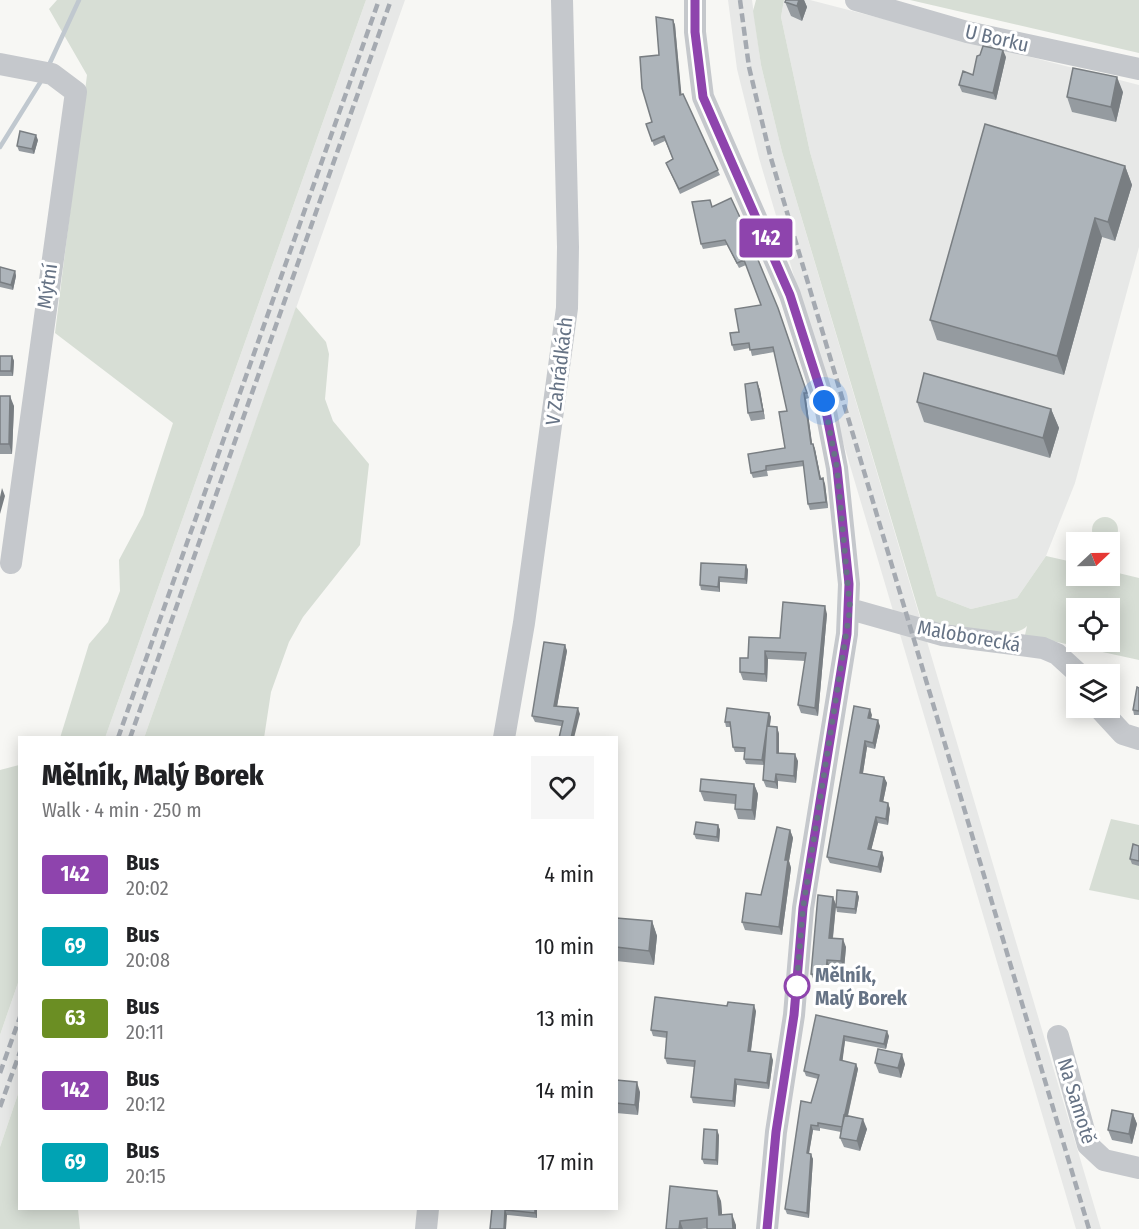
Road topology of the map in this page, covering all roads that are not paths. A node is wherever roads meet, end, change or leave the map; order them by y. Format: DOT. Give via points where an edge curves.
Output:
graph roads {
  1 [pos="562,0"];
  2 [pos="695,0"];
  3 [pos="856,0"];
  4 [pos="0,64"];
  5 [pos="1139,69"];
  6 [pos="11,563"];
  7 [pos="850,609"];
  8 [pos="1069,664"];
  9 [pos="1106,718"];
  10 [pos="504,736"];
  11 [pos="1139,739"];
  12 [pos="1058,1036"];
  13 [pos="1139,1168"];
  14 [pos="428,1210"];
  15 [pos="426,1229"];
  16 [pos="767,1229"];
  1 -- 10 [label="street, V Zahrádkách" via="567,308 524,623"];
  2 -- 7 [label="street" via="703,97 790,295 824,401 837,468"];
  3 -- 5 [label="street, U Borku" via="967,32"];
  4 -- 6 [label="street, Mýtní" via="52,74 76,92"];
  7 -- 8 [label="street, Maloborecká" via="942,635 1043,648"];
  7 -- 16 [label="street" via="803,908"];
  9 -- 11 [label="street" via="1123,734"];
  12 -- 13 [label="street, Na Samotě" via="1088,1145 1104,1160"];
  14 -- 15 [label="street"];
}
